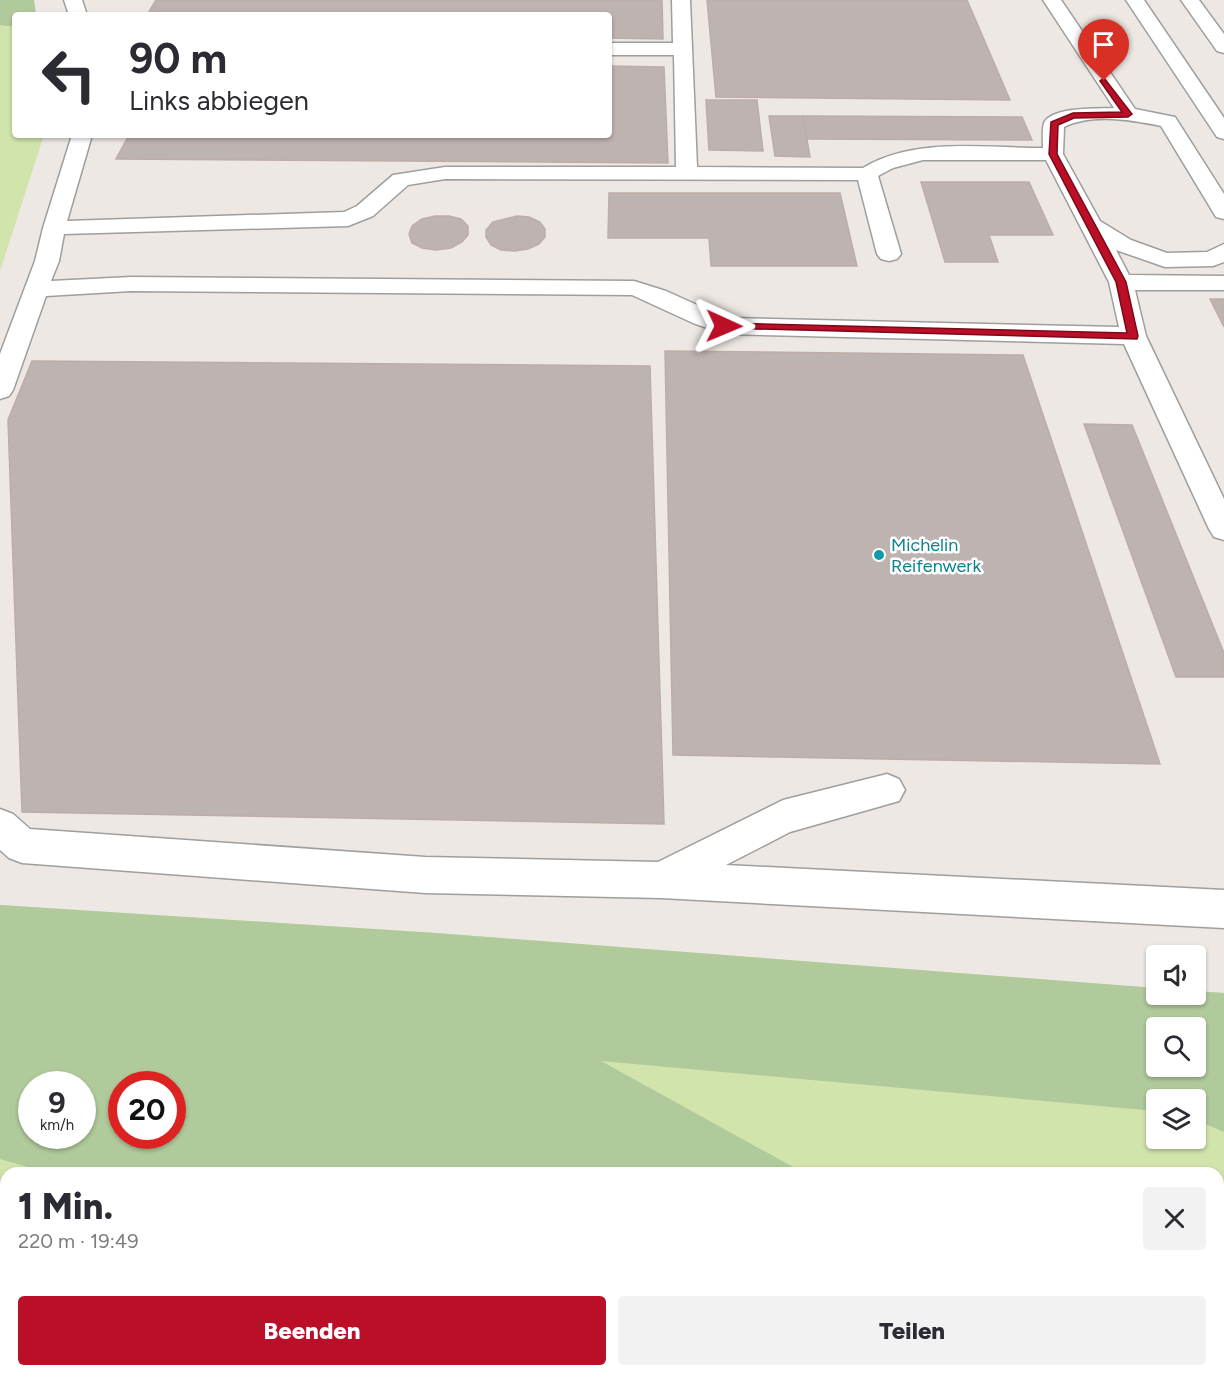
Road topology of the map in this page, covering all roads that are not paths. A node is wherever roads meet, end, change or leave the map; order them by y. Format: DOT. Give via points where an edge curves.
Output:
graph roads {
  1 [pos="681,0"];
  2 [pos="1052,0"];
  3 [pos="1135,0"];
  4 [pos="1190,0"];
  5 [pos="1224,47"];
  6 [pos="612,49"];
  7 [pos="682,49"];
  8 [pos="1128,114"];
  9 [pos="1224,133"];
  10 [pos="81,138"];
  11 [pos="1053,154"];
  12 [pos="687,173"];
  13 [pos="867,174"];
  14 [pos="1224,212"];
  15 [pos="1091,225"];
  16 [pos="54,228"];
  17 [pos="1224,251"];
  18 [pos="889,254"];
  19 [pos="1121,282"];
  20 [pos="1224,283"];
  21 [pos="36,289"];
  22 [pos="1133,336"];
  23 [pos="0,390"];
  24 [pos="1224,529"];
  25 [pos="887,790"];
  26 [pos="0,826"];
  27 [pos="661,880"];
  28 [pos="1224,909"];
  1 -- 7 [label="street"];
  2 -- 8 [label="street"];
  3 -- 9 [label="street"];
  4 -- 5 [label="street"];
  6 -- 7 [label="street"];
  7 -- 12 [label="street"];
  8 -- 11 [label="street" via="1073,116 1054,124"];
  8 -- 14 [label="street" via="1168,121"];
  10 -- 16 [label="street"];
  11 -- 13 [label="street" via="923,154 886,163"];
  11 -- 15 [label="street"];
  12 -- 13 [label="street"];
  12 -- 16 [label="street" via="446,173 401,180 365,211 348,219"];
  13 -- 18 [label="street"];
  15 -- 17 [label="street" via="1123,245 1165,260 1213,260"];
  15 -- 19 [label="street"];
  16 -- 21 [label="street"];
  19 -- 20 [label="street"];
  19 -- 22 [label="street"];
  21 -- 22 [label="street" via="131,284 634,288 724,326"];
  21 -- 23 [label="street"];
  22 -- 24 [label="street"];
  25 -- 27 [label="street" via="783,817"];
  26 -- 27 [label="street" via="22,846 425,875"];
  27 -- 28 [label="street"];
}
